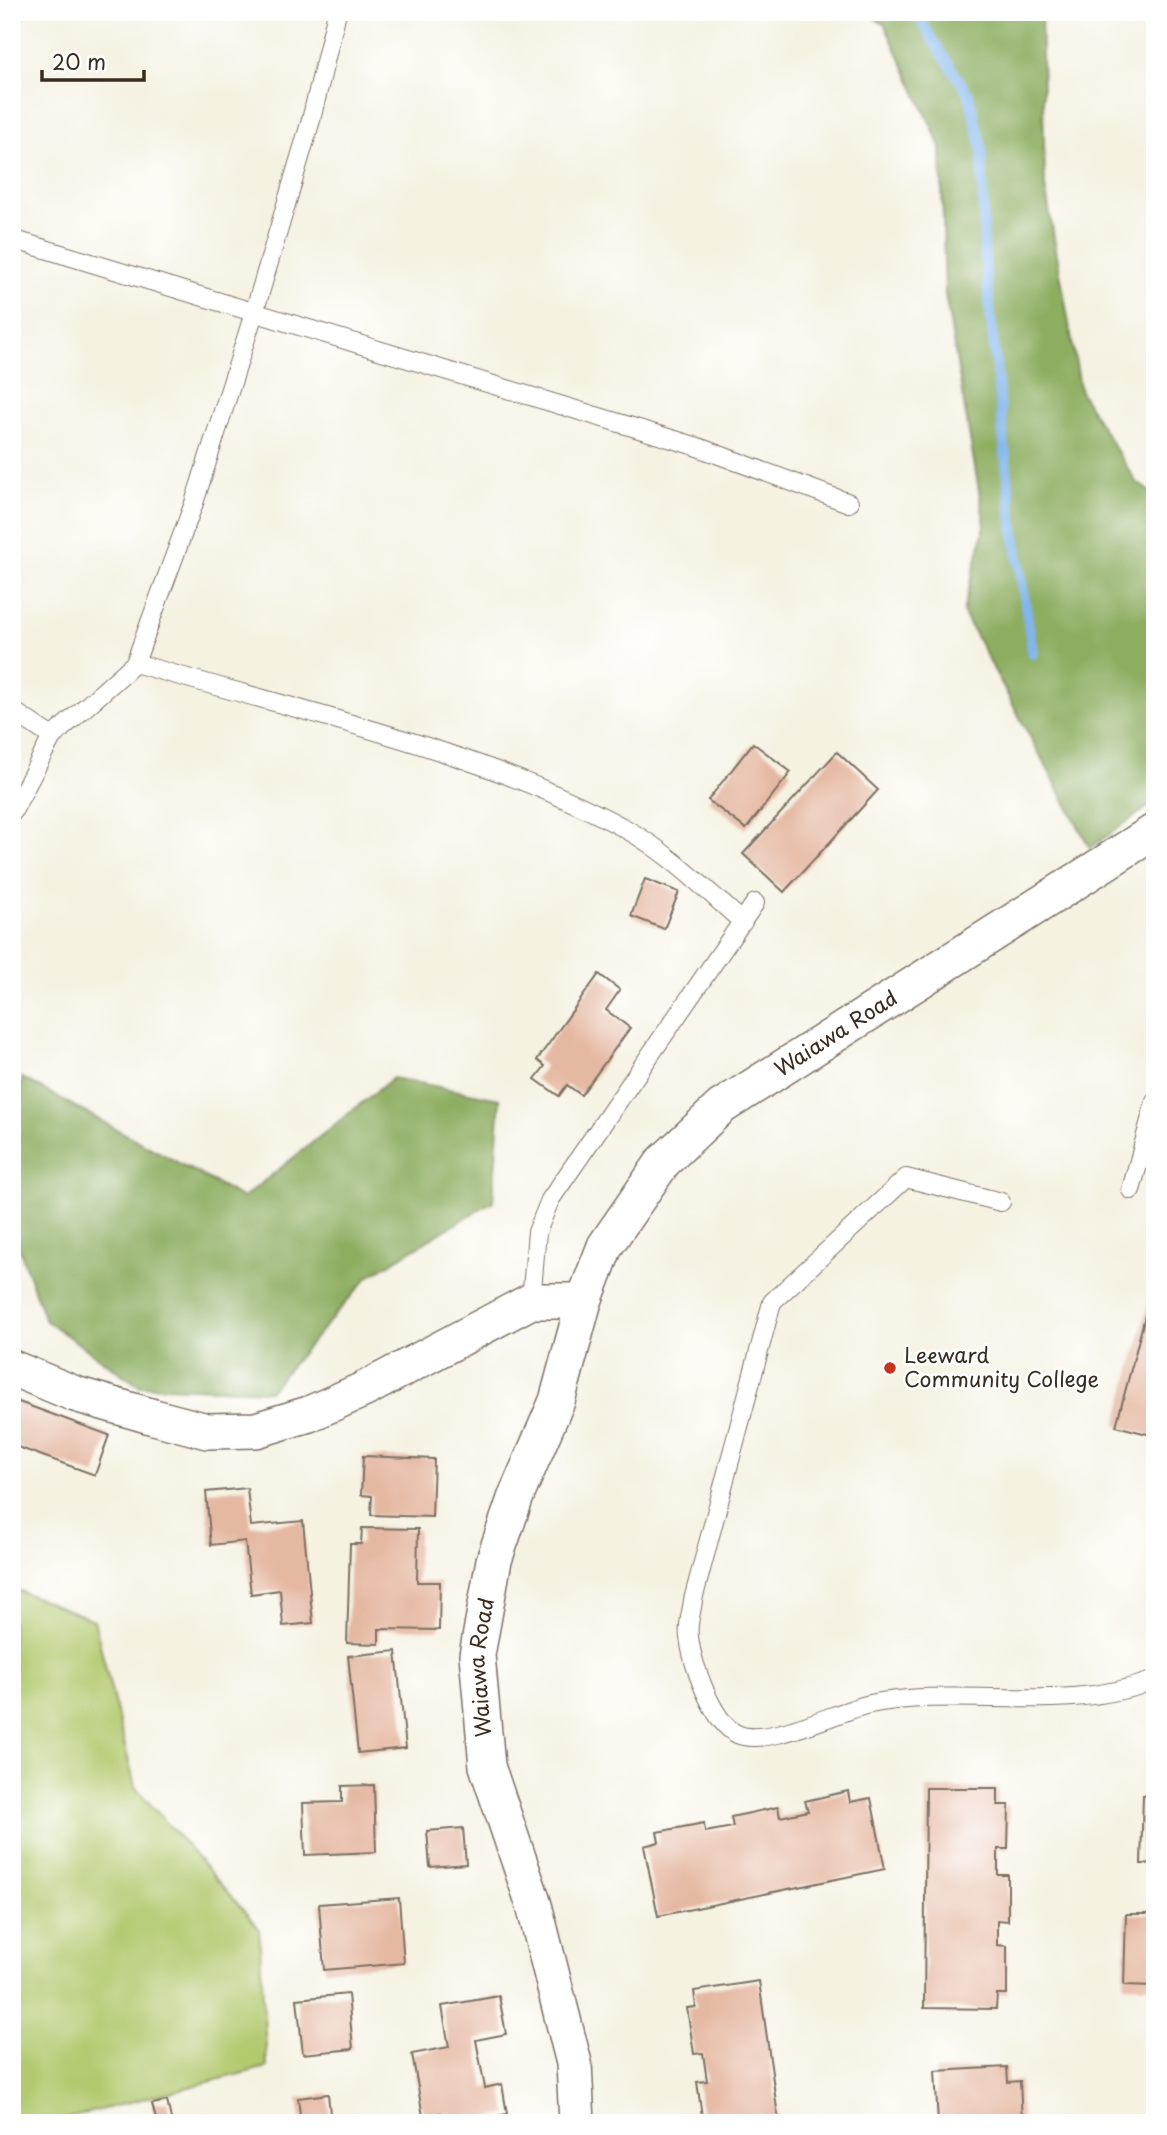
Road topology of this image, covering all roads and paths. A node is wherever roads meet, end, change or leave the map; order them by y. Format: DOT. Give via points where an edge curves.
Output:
graph roads {
  1 [pos="337,12"];
  2 [pos="12,239"];
  3 [pos="254,313"];
  4 [pos="849,503"];
  5 [pos="135,663"];
  6 [pos="12,710"];
  7 [pos="52,737"];
  8 [pos="12,813"];
  9 [pos="1155,831"];
  10 [pos="755,903"];
  11 [pos="743,922"];
  12 [pos="1155,1102"];
  13 [pos="1131,1190"];
  14 [pos="1001,1202"];
  15 [pos="531,1301"];
  16 [pos="584,1301"];
  17 [pos="14,1364"];
  18 [pos="1155,1680"];
  19 [pos="577,2123"];
  1 -- 3 [label="lane" via="311,120"];
  2 -- 3 [label="lane"];
  3 -- 4 [label="lane" via="695,446"];
  3 -- 5 [label="lane" via="194,503"];
  5 -- 7 [label="lane"];
  5 -- 11 [label="lane" via="429,748 525,783 628,830"];
  6 -- 7 [label="lane"];
  7 -- 8 [label="lane"];
  9 -- 16 [label="street, Waiawa Road" via="721,1107 656,1173 605,1246"];
  10 -- 11 [label="lane"];
  11 -- 15 [label="lane" via="550,1200 537,1231"];
  12 -- 13 [label="lane"];
  14 -- 18 [label="lane" via="906,1178 772,1302 693,1600 688,1636 700,1676 715,1714 737,1734 761,1737 869,1704 1097,1695"];
  15 -- 16 [label="street"];
  15 -- 17 [label="street" via="365,1389 309,1414 256,1430 207,1431 75,1394"];
  16 -- 19 [label="street, Waiawa Road" via="557,1401 494,1560 477,1655 487,1766 534,1905 574,2063"];
}
